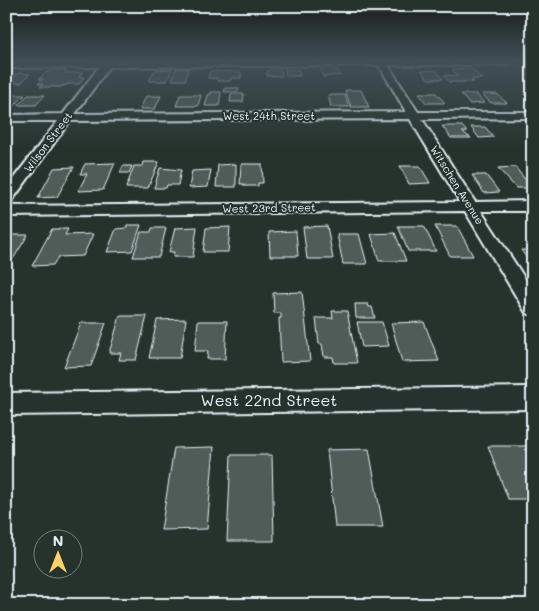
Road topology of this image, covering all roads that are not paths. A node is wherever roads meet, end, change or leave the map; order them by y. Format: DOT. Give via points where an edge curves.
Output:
graph roads {
  1 [pos="86,91"];
  2 [pos="399,91"];
  3 [pos="533,114"];
  4 [pos="414,115"];
  5 [pos="6,118"];
  6 [pos="66,118"];
  7 [pos="6,199"];
  8 [pos="470,206"];
  9 [pos="533,206"];
  10 [pos="6,211"];
  11 [pos="533,308"];
  12 [pos="533,398"];
  13 [pos="6,404"];
  1 -- 6 [label="street, Wilson Street"];
  2 -- 4 [label="street, Witschen Avenue"];
  3 -- 4 [label="street, West 24th Street"];
  4 -- 6 [label="street, West 24th Street"];
  4 -- 8 [label="street, Witschen Avenue"];
  5 -- 6 [label="street, West 24th Street"];
  6 -- 7 [label="street, Wilson Street"];
  8 -- 9 [label="street, West 23rd Street"];
  8 -- 10 [label="street, West 23rd Street"];
  8 -- 11 [label="street, Witschen Avenue"];
  12 -- 13 [label="street, West 22nd Street"];
}
